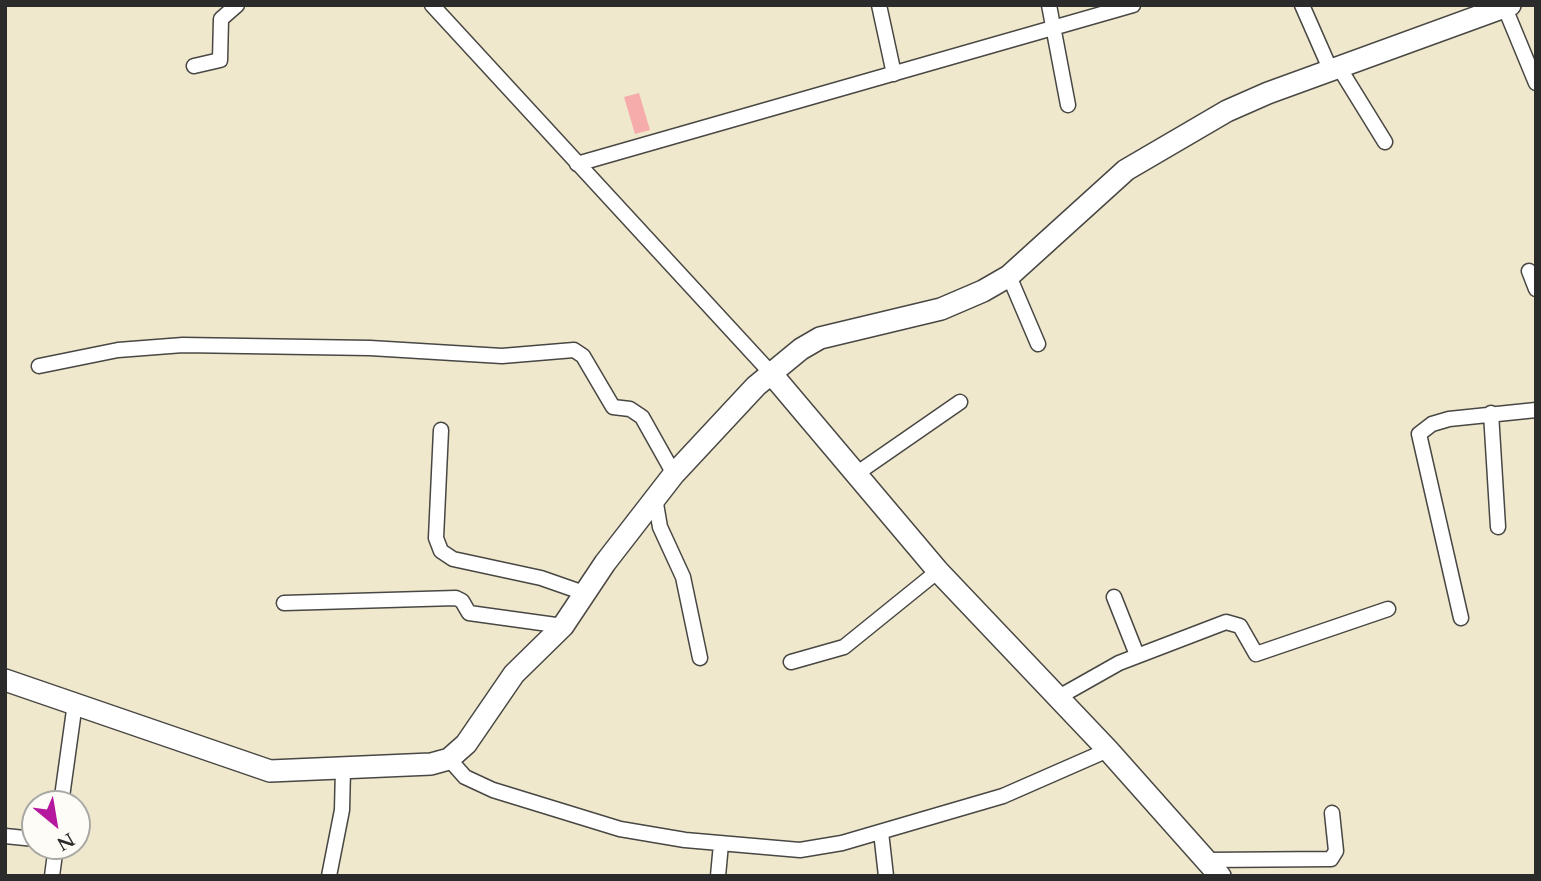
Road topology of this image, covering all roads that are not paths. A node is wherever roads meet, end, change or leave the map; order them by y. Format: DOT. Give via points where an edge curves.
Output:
graph roads {
  1 [pos="237,5"];
  2 [pos="432,5"];
  3 [pos="879,5"];
  4 [pos="1049,5"];
  5 [pos="1133,5"];
  6 [pos="1302,5"];
  7 [pos="1507,6"];
  8 [pos="1052,27"];
  9 [pos="194,66"];
  10 [pos="1335,70"];
  11 [pos="894,74"];
  12 [pos="1536,83"];
  13 [pos="1068,104"];
  14 [pos="1385,142"];
  15 [pos="578,164"];
  16 [pos="1528,271"];
  17 [pos="1009,276"];
  18 [pos="1536,289"];
  19 [pos="1038,344"];
  20 [pos="39,366"];
  21 [pos="770,372"];
  22 [pos="960,402"];
  23 [pos="1536,410"];
  24 [pos="1491,413"];
  25 [pos="441,430"];
  26 [pos="674,474"];
  27 [pos="856,474"];
  28 [pos="655,498"];
  29 [pos="1498,527"];
  30 [pos="938,570"];
  31 [pos="584,593"];
  32 [pos="1114,597"];
  33 [pos="284,603"];
  34 [pos="1388,608"];
  35 [pos="1461,618"];
  36 [pos="563,626"];
  37 [pos="1137,655"];
  38 [pos="701,658"];
  39 [pos="790,662"];
  40 [pos="5,680"];
  41 [pos="1057,698"];
  42 [pos="75,703"];
  43 [pos="1108,750"];
  44 [pos="449,759"];
  45 [pos="343,769"];
  46 [pos="63,790"];
  47 [pos="1332,813"];
  48 [pos="880,832"];
  49 [pos="720,844"];
  50 [pos="1214,868"];
  51 [pos="329,876"];
  52 [pos="718,876"];
  53 [pos="886,876"];
  1 -- 9 [label="street" via="221,19 220,60"];
  2 -- 15 [label="street"];
  3 -- 11 [label="street"];
  4 -- 8 [label="street"];
  5 -- 8 [label="street"];
  6 -- 10 [label="street"];
  7 -- 10 [label="street"];
  7 -- 12 [label="street"];
  8 -- 11 [label="street"];
  8 -- 13 [label="street"];
  10 -- 14 [label="street"];
  10 -- 17 [label="street" via="1245,102 1140,160"];
  11 -- 15 [label="street"];
  15 -- 21 [label="street"];
  16 -- 18 [label="street"];
  17 -- 19 [label="street"];
  17 -- 21 [label="street" via="941,309 820,338"];
  20 -- 26 [label="street" via="118,350 183,345 512,356 574,350 583,356 613,407 642,417"];
  21 -- 26 [label="street"];
  21 -- 27 [label="street"];
  22 -- 27 [label="street"];
  23 -- 24 [label="street"];
  24 -- 29 [label="street"];
  24 -- 35 [label="street" via="1449,419 1419,434"];
  25 -- 31 [label="street" via="436,538 441,551 453,559 541,578"];
  26 -- 28 [label="street"];
  27 -- 30 [label="street"];
  28 -- 31 [label="street"];
  28 -- 38 [label="street" via="660,527 683,577"];
  30 -- 39 [label="street" via="844,647"];
  30 -- 41 [label="street"];
  31 -- 36 [label="street"];
  32 -- 37 [label="street"];
  33 -- 36 [label="street" via="456,598 469,613"];
  34 -- 37 [label="street" via="1263,653 1252,650 1240,626 1226,622"];
  36 -- 44 [label="street" via="514,674 466,744"];
  37 -- 41 [label="street"];
  40 -- 42 [label="street"];
  41 -- 43 [label="street"];
  42 -- 45 [label="street" via="254,768 282,772"];
  42 -- 46 [label="street"];
  43 -- 48 [label="street" via="1012,793"];
  43 -- 50 [label="street"];
  44 -- 45 [label="street"];
  44 -- 49 [label="street" via="465,777 510,796 620,829"];
  45 -- 51 [label="street" via="342,810"];
  47 -- 50 [label="street" via="1336,851 1331,859"];
  48 -- 49 [label="street" via="800,850"];
  48 -- 53 [label="street"];
  49 -- 52 [label="street"];
}
